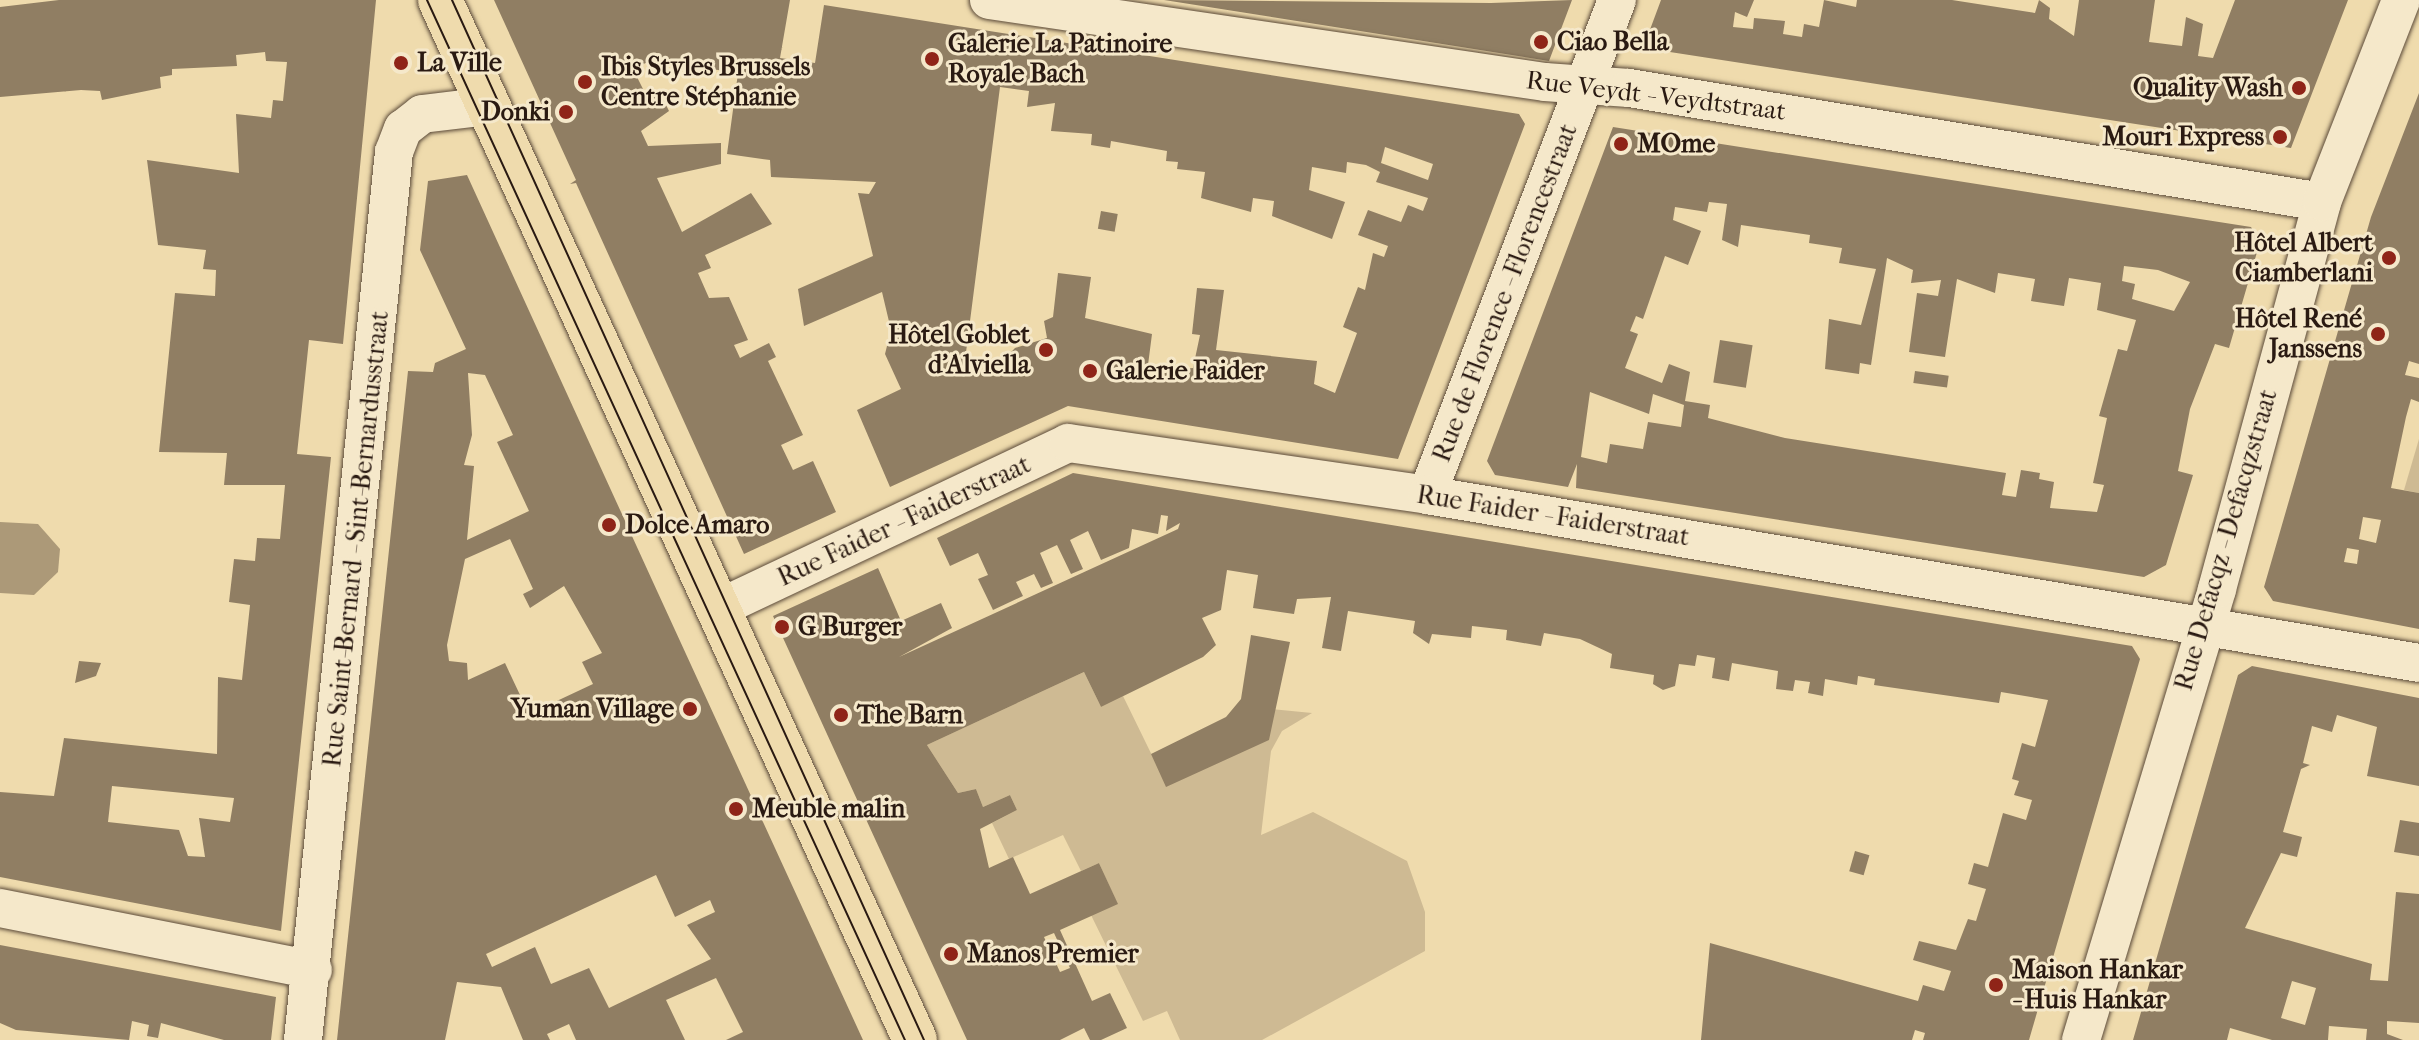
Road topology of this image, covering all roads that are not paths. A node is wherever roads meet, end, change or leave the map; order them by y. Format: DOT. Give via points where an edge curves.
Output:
graph roads {
  1 [pos="440,0"];
  2 [pos="989,0"];
  3 [pos="1617,0"];
  4 [pos="2401,0"];
  5 [pos="1585,85"];
  6 [pos="488,106"];
  7 [pos="2322,202"];
  8 [pos="1427,495"];
  9 [pos="717,609"];
  10 [pos="2206,625"];
  11 [pos="2419,663"];
  12 [pos="0,908"];
  13 [pos="313,970"];
  14 [pos="303,1040"];
  15 [pos="915,1040"];
  16 [pos="2081,1040"];
  1 -- 6 [label="main road"];
  2 -- 5 [label="street, Rue Veydt - Veydtstraat"];
  3 -- 5 [label="street, Rue de Florence - Florencestraat"];
  4 -- 7 [label="street, Rue Defacqz - Defacqzstraat"];
  5 -- 7 [label="street, Rue Veydt - Veydtstraat"];
  5 -- 8 [label="street, Rue de Florence - Florencestraat"];
  6 -- 9 [label="main road"];
  6 -- 13 [label="street, Rue Saint-Bernard - Sint-Bernardusstraat" via="422,114 403,129 394,152"];
  7 -- 10 [label="street, Rue Defacqz - Defacqzstraat"];
  8 -- 9 [label="street, Rue Faider - Faiderstraat" via="1068,443"];
  8 -- 10 [label="street, Rue Faider - Faiderstraat"];
  9 -- 15 [label="main road"];
  10 -- 11 [label="street, Rue Faider - Faiderstraat"];
  10 -- 16 [label="street, Rue Defacqz - Defacqzstraat"];
  12 -- 13 [label="street"];
  13 -- 14 [label="street, Rue Saint-Bernard - Sint-Bernardusstraat"];
}
